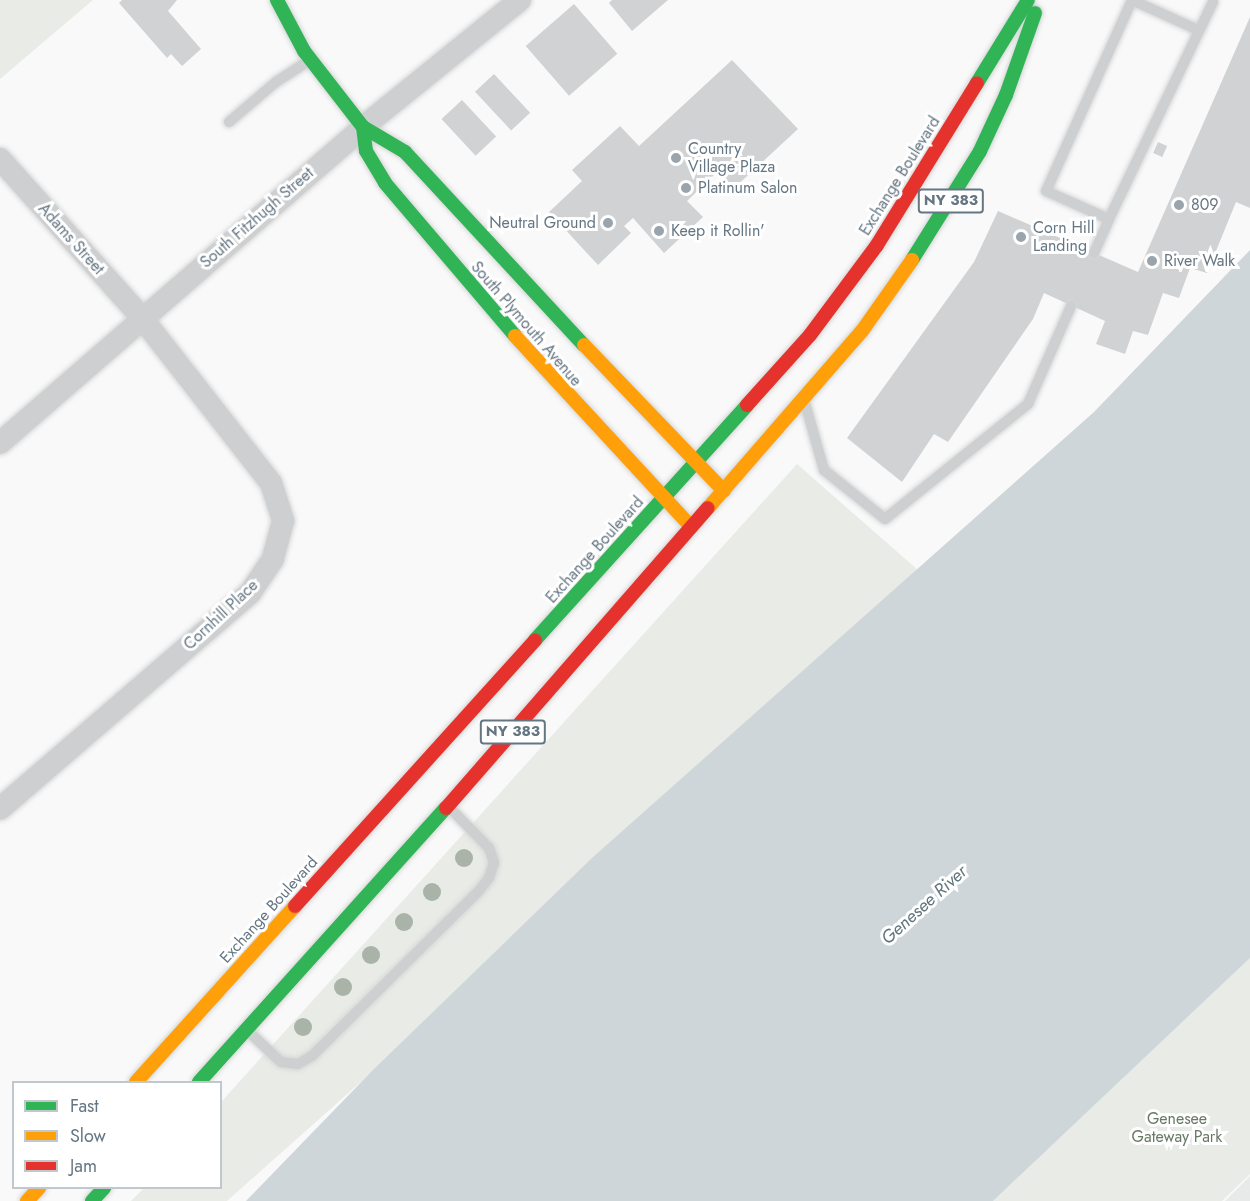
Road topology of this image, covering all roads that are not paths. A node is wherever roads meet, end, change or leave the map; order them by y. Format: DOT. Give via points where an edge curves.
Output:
graph roads {
  1 [pos="277,0"];
  2 [pos="520,0"];
  3 [pos="1028,0"];
  4 [pos="1039,0"];
  5 [pos="1132,0"];
  6 [pos="1213,2"];
  7 [pos="1198,30"];
  8 [pos="310,60"];
  9 [pos="230,122"];
  10 [pos="363,127"];
  11 [pos="0,159"];
  12 [pos="1109,219"];
  13 [pos="1094,253"];
  14 [pos="1071,306"];
  15 [pos="142,318"];
  16 [pos="804,400"];
  17 [pos="0,443"];
  18 [pos="695,463"];
  19 [pos="724,491"];
  20 [pos="663,500"];
  21 [pos="691,528"];
  22 [pos="448,806"];
  23 [pos="0,809"];
  24 [pos="247,1030"];
  25 [pos="138,1081"];
  26 [pos="201,1081"];
  27 [pos="38,1189"];
  28 [pos="104,1189"];
  29 [pos="27,1201"];
  30 [pos="92,1201"];
  1 -- 8 [label="main road, South Plymouth Avenue"];
  2 -- 10 [label="street, South Fitzhugh Street"];
  3 -- 18 [label="main road, Exchange Boulevard / NY 383" via="861,270 810,335"];
  4 -- 16 [label="main road, NY 383" via="1006,95 962,183 896,286"];
  5 -- 7 [label="lane"];
  5 -- 12 [label="lane" via="1046,191"];
  6 -- 7 [label="lane"];
  7 -- 12 [label="lane"];
  8 -- 9 [label="lane" via="276,82"];
  8 -- 10 [label="main road, South Plymouth Avenue"];
  10 -- 15 [label="street, South Fitzhugh Street"];
  10 -- 18 [label="main road, South Plymouth Avenue" via="405,152"];
  10 -- 20 [label="main road, South Plymouth Avenue" via="366,151 385,183 538,364"];
  11 -- 15 [label="street, Adams Street"];
  12 -- 13 [label="lane"];
  14 -- 16 [label="lane" via="1028,404 885,519 824,470"];
  15 -- 17 [label="street, South Fitzhugh Street"];
  15 -- 23 [label="street, Cornhill Place" via="271,483 283,521 280,539 273,559 250,593"];
  16 -- 19 [label="main road, NY 383"];
  18 -- 19 [label="main road, South Plymouth Avenue"];
  18 -- 20 [label="main road, Exchange Boulevard / NY 383"];
  19 -- 21 [label="main road, NY 383"];
  20 -- 21 [label="main road, South Plymouth Avenue"];
  20 -- 25 [label="main road, Exchange Boulevard / NY 383"];
  21 -- 22 [label="main road, NY 383"];
  22 -- 24 [label="main road, NY 383"];
  22 -- 24 [label="lane" via="489,848 494,862 489,878 478,892 312,1056 298,1064 281,1062"];
  24 -- 26 [label="main road, NY 383"];
  27 -- 29 [label="main road"];
  28 -- 30 [label="main road"];
}
